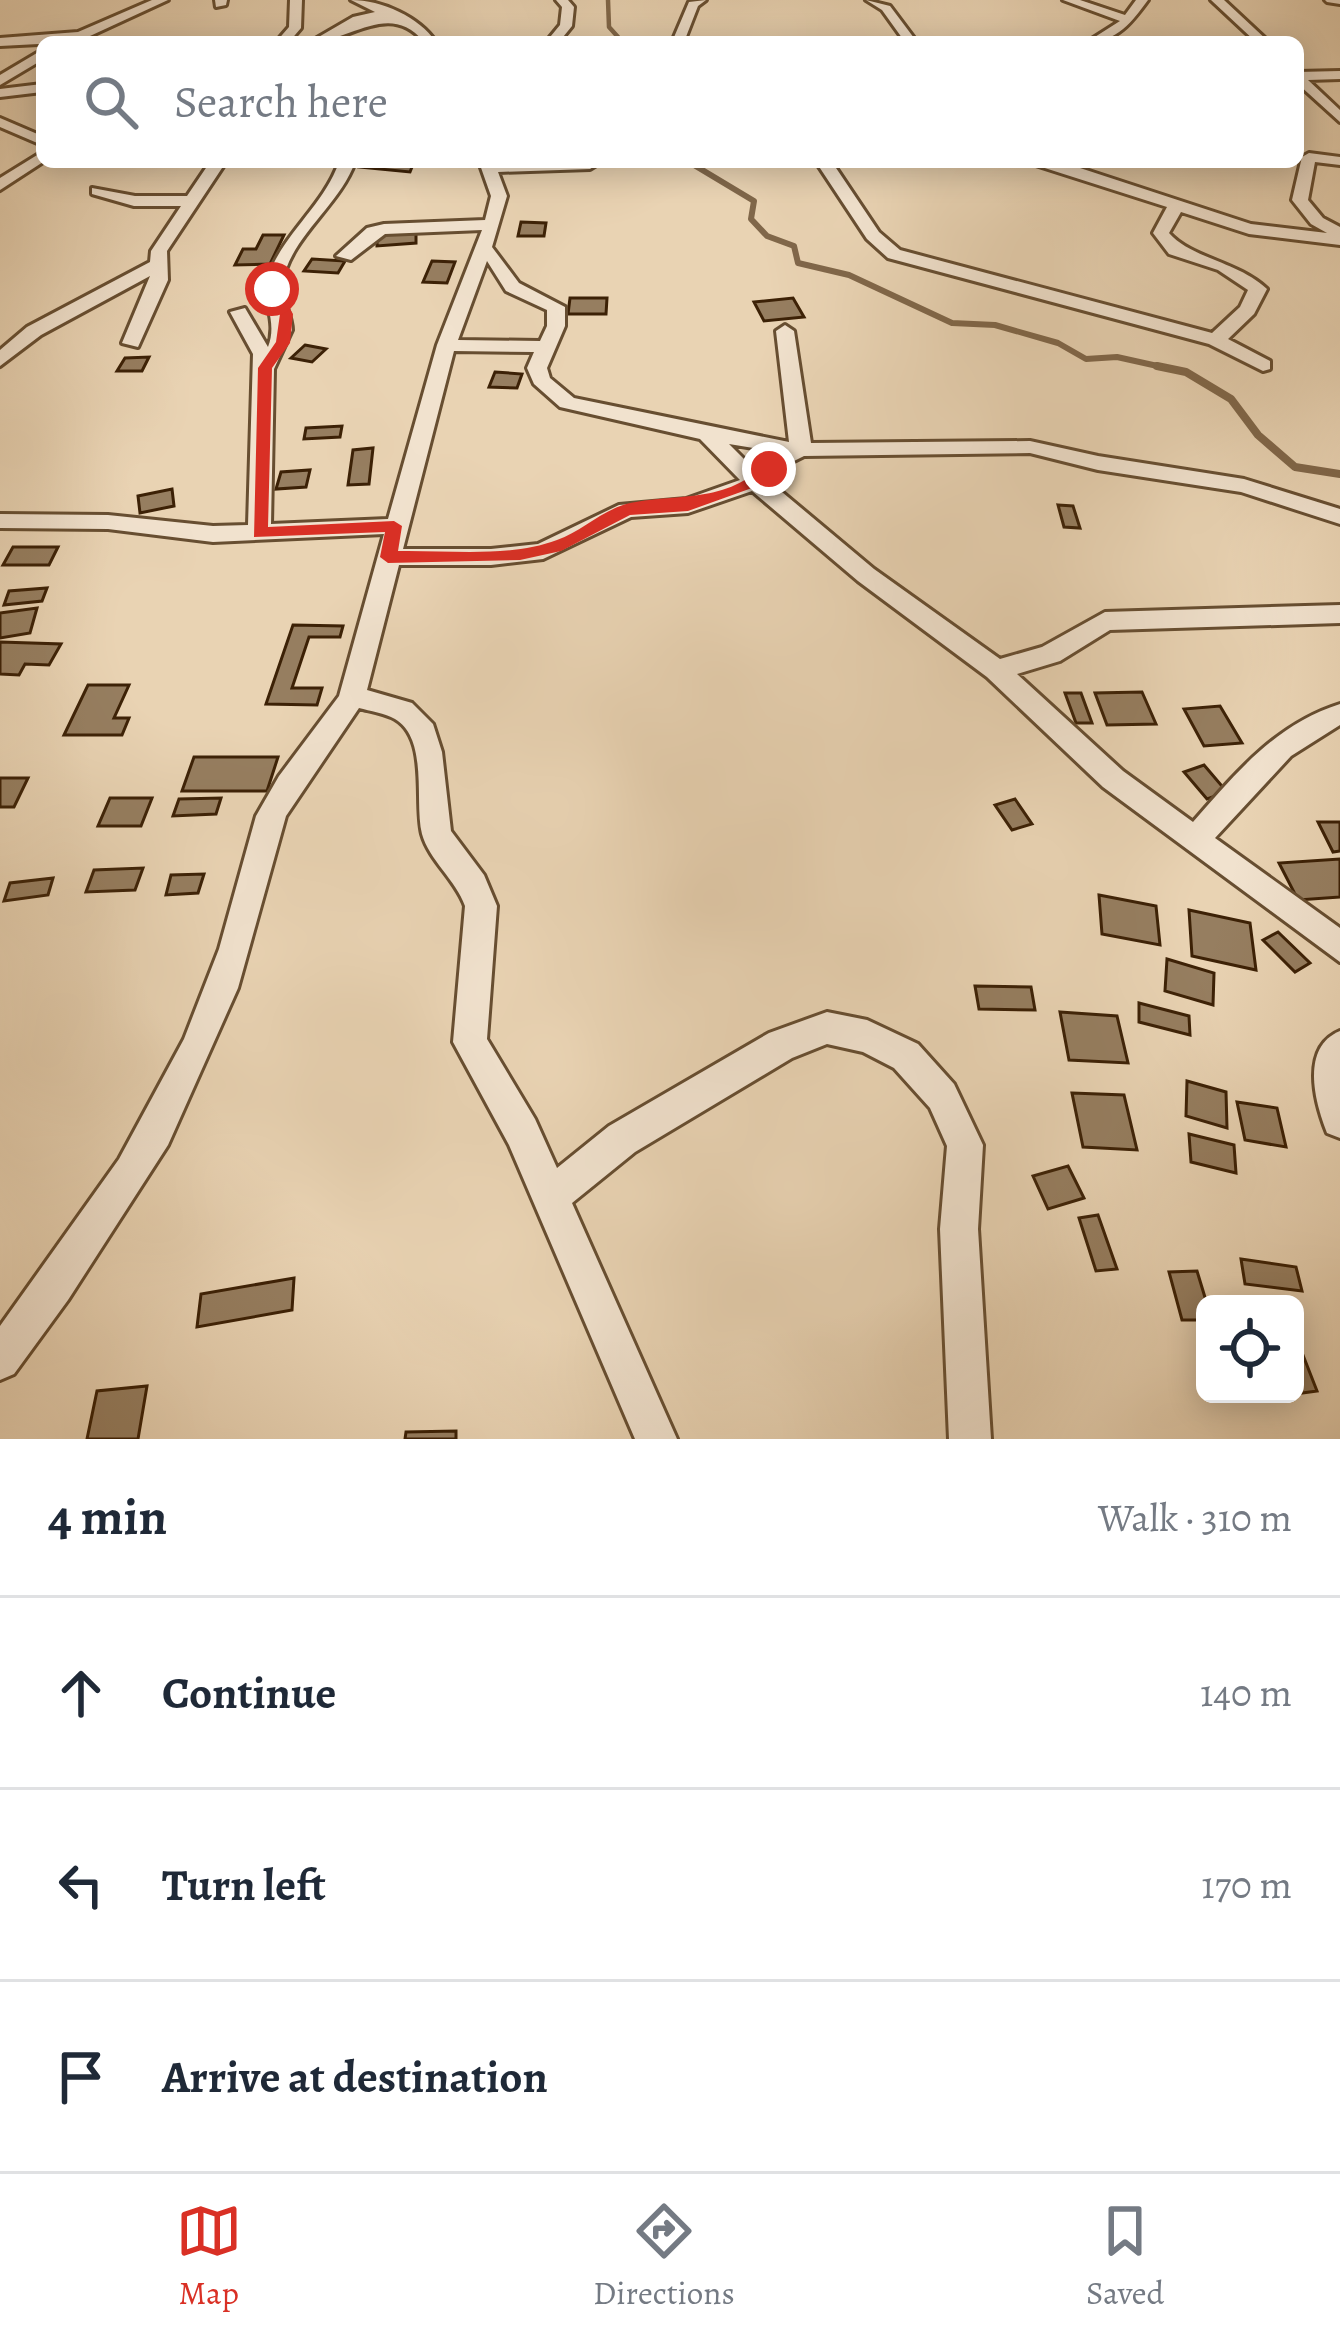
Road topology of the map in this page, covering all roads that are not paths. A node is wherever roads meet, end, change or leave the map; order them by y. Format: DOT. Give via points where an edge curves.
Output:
graph roads {
  1 [pos="162,0"];
  2 [pos="296,0"];
  3 [pos="562,0"];
  4 [pos="700,0"];
  5 [pos="872,0"];
  6 [pos="1069,0"];
  7 [pos="1142,0"];
  8 [pos="1217,0"];
  9 [pos="1331,0"];
  10 [pos="362,1"];
  11 [pos="1340,1"];
  12 [pos="115,7"];
  13 [pos="135,9"];
  14 [pos="387,13"];
  15 [pos="1128,20"];
  16 [pos="79,36"];
  17 [pos="288,36"];
  18 [pos="327,36"];
  19 [pos="426,36"];
  20 [pos="557,36"];
  21 [pos="680,36"];
  22 [pos="907,36"];
  23 [pos="1103,36"];
  24 [pos="1256,36"];
  25 [pos="36,41"];
  26 [pos="0,42"];
  27 [pos="36,58"];
  28 [pos="36,70"];
  29 [pos="14,71"];
  30 [pos="1340,75"];
  31 [pos="1304,77"];
  32 [pos="0,81"];
  33 [pos="1304,83"];
  34 [pos="36,89"];
  35 [pos="0,93"];
  36 [pos="1339,116"];
  37 [pos="0,122"];
  38 [pos="36,138"];
  39 [pos="1304,156"];
  40 [pos="36,160"];
  41 [pos="1340,161"];
  42 [pos="215,168"];
  43 [pos="345,168"];
  44 [pos="491,168"];
  45 [pos="828,168"];
  46 [pos="1082,168"];
  47 [pos="1303,168"];
  48 [pos="0,185"];
  49 [pos="98,191"];
  50 [pos="196,200"];
  51 [pos="1175,206"];
  52 [pos="488,237"];
  53 [pos="1340,237"];
  54 [pos="345,256"];
  55 [pos="156,266"];
  56 [pos="238,312"];
  57 [pos="785,332"];
  58 [pos="1216,340"];
  59 [pos="131,344"];
  60 [pos="446,346"];
  61 [pos="545,347"];
  62 [pos="0,360"];
  63 [pos="1263,365"];
  64 [pos="265,368"];
  65 [pos="707,434"];
  66 [pos="801,450"];
  67 [pos="758,481"];
  68 [pos="1340,517"];
  69 [pos="0,521"];
  70 [pos="394,526"];
  71 [pos="260,533"];
  72 [pos="388,557"];
  73 [pos="1340,614"];
  74 [pos="996,670"];
  75 [pos="352,696"];
  76 [pos="1340,714"];
  77 [pos="1197,838"];
  78 [pos="1340,947"];
  79 [pos="1340,1048"];
  80 [pos="1340,1120"];
  81 [pos="549,1198"];
  82 [pos="0,1360"];
  83 [pos="656,1439"];
  84 [pos="970,1439"];
  1 -- 13 [label="street"];
  2 -- 17 [label="street" via="296,28"];
  3 -- 20 [label="street" via="566,26"];
  4 -- 21 [label="street"];
  5 -- 22 [label="street"];
  6 -- 15 [label="street"];
  7 -- 15 [label="street"];
  8 -- 24 [label="street"];
  9 -- 11 [label="street"];
  10 -- 14 [label="street"];
  12 -- 13 [label="street"];
  13 -- 16 [label="street"];
  14 -- 18 [label="street"];
  14 -- 19 [label="street"];
  15 -- 23 [label="street"];
  25 -- 26 [label="street"];
  27 -- 29 [label="street"];
  28 -- 29 [label="street"];
  29 -- 32 [label="street"];
  30 -- 31 [label="street"];
  33 -- 36 [label="street"];
  34 -- 35 [label="street"];
  37 -- 38 [label="street"];
  39 -- 41 [label="street"];
  40 -- 48 [label="street"];
  42 -- 50 [label="street"];
  43 -- 64 [label="street" via="282,262 272,289 286,314 283,343"];
  44 -- 52 [label="street" via="499,196"];
  45 -- 58 [label="street" via="873,236 895,254"];
  46 -- 51 [label="street"];
  47 -- 53 [label="street" via="1300,200"];
  49 -- 50 [label="street" via="134,201"];
  50 -- 55 [label="street"];
  51 -- 53 [label="street" via="1249,229"];
  51 -- 58 [label="street" via="1161,233 1170,247 1224,266 1258,289"];
  52 -- 54 [label="street" via="384,229"];
  52 -- 60 [label="street"];
  52 -- 61 [label="street" via="512,287 556,307"];
  55 -- 59 [label="street" via="158,280"];
  55 -- 62 [label="street" via="34,332"];
  56 -- 64 [label="street"];
  57 -- 66 [label="street"];
  58 -- 63 [label="street"];
  60 -- 61 [label="street"];
  60 -- 70 [label="street"];
  61 -- 65 [label="street" via="541,380 567,403"];
  64 -- 71 [label="street"];
  65 -- 66 [label="street"];
  65 -- 67 [label="street"];
  66 -- 67 [label="street"];
  66 -- 68 [label="street" via="1030,447 1244,486"];
  67 -- 72 [label="street" via="688,506 617,513 543,551"];
  67 -- 74 [label="street" via="866,575"];
  69 -- 71 [label="street"];
  70 -- 71 [label="street"];
  70 -- 72 [label="street"];
  72 -- 75 [label="street"];
  73 -- 74 [label="street" via="1105,621 1051,655"];
  74 -- 77 [label="street" via="1113,779"];
  75 -- 81 [label="street" via="403,710 418,724 437,835 481,906 470,1042"];
  75 -- 82 [label="street" via="343,718 290,778 271,818 194,1054 126,1177"];
  76 -- 77 [label="street" via="1319,718 1278,753"];
  77 -- 78 [label="street"];
  79 -- 80 [label="street" via="1330,1058"];
  81 -- 83 [label="street"];
  81 -- 84 [label="street" via="622,1139 781,1045 827,1028 906,1056 942,1096 965,1145 959,1229"];
}
